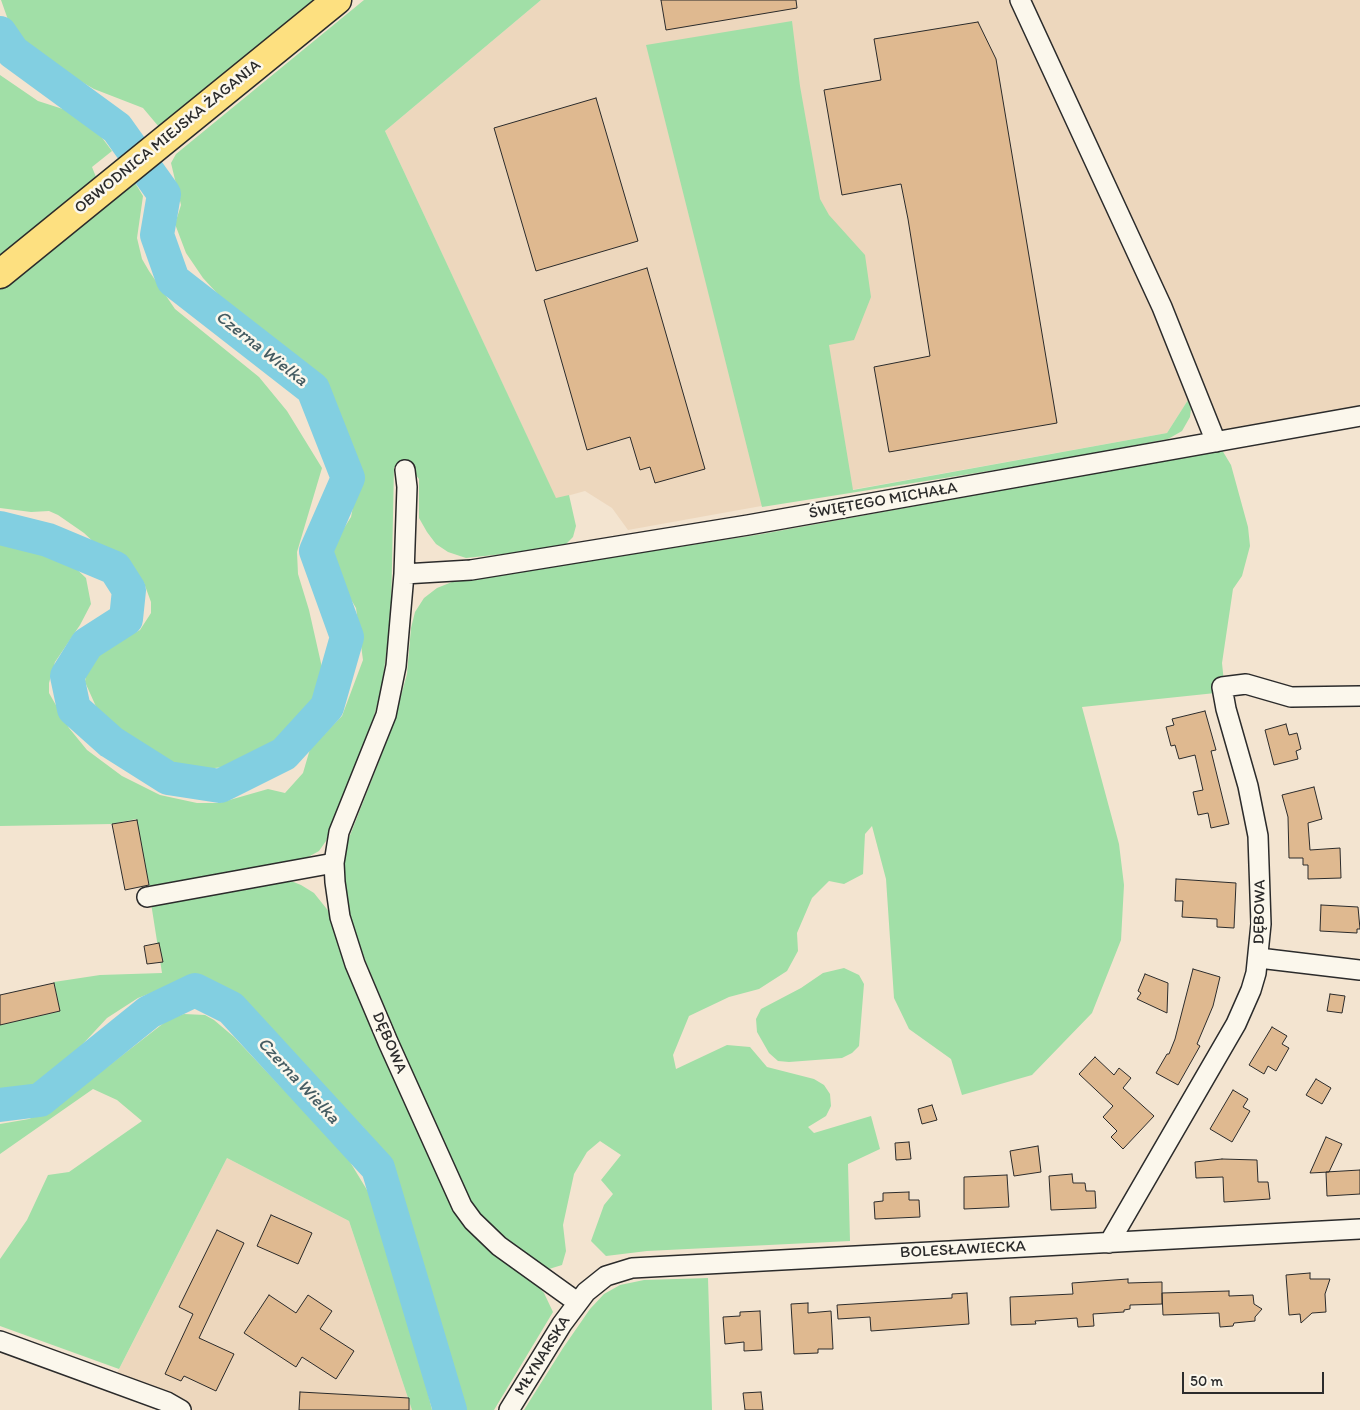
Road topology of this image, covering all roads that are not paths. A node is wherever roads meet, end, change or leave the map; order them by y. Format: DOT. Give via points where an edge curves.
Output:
graph roads {
  1 [pos="337,0"];
  2 [pos="1020,0"];
  3 [pos="0,274"];
  4 [pos="1360,416"];
  5 [pos="1216,442"];
  6 [pos="405,470"];
  7 [pos="404,574"];
  8 [pos="1360,696"];
  9 [pos="334,863"];
  10 [pos="147,897"];
  11 [pos="1259,958"];
  12 [pos="1360,970"];
  13 [pos="1360,1229"];
  14 [pos="1109,1243"];
  15 [pos="577,1302"];
  16 [pos="0,1341"];
  17 [pos="180,1410"];
  18 [pos="509,1410"];
  1 -- 3 [label="main road, OBWODNICA MIEJSKA ŻAGANIA"];
  2 -- 5 [label="street" via="1162,307"];
  4 -- 5 [label="street, ŚWIĘTEGO MICHAŁA"];
  5 -- 7 [label="street, ŚWIĘTEGO MICHAŁA" via="748,525 471,570"];
  6 -- 7 [label="street"];
  7 -- 9 [label="street, DĘBOWA" via="391,696 343,821"];
  8 -- 11 [label="street, DĘBOWA" via="1291,697 1246,684 1222,687 1258,836 1262,924"];
  9 -- 10 [label="street"];
  9 -- 15 [label="street, DĘBOWA" via="340,917 355,964 462,1206 499,1246"];
  11 -- 12 [label="street"];
  11 -- 14 [label="street, DĘBOWA" via="1251,990 1236,1024"];
  13 -- 14 [label="street, BOLESŁAWIECKA"];
  14 -- 15 [label="street, BOLESŁAWIECKA" via="632,1268 606,1276"];
  15 -- 18 [label="street, MŁYNARSKA"];
  16 -- 17 [label="street" via="160,1399"];
}
